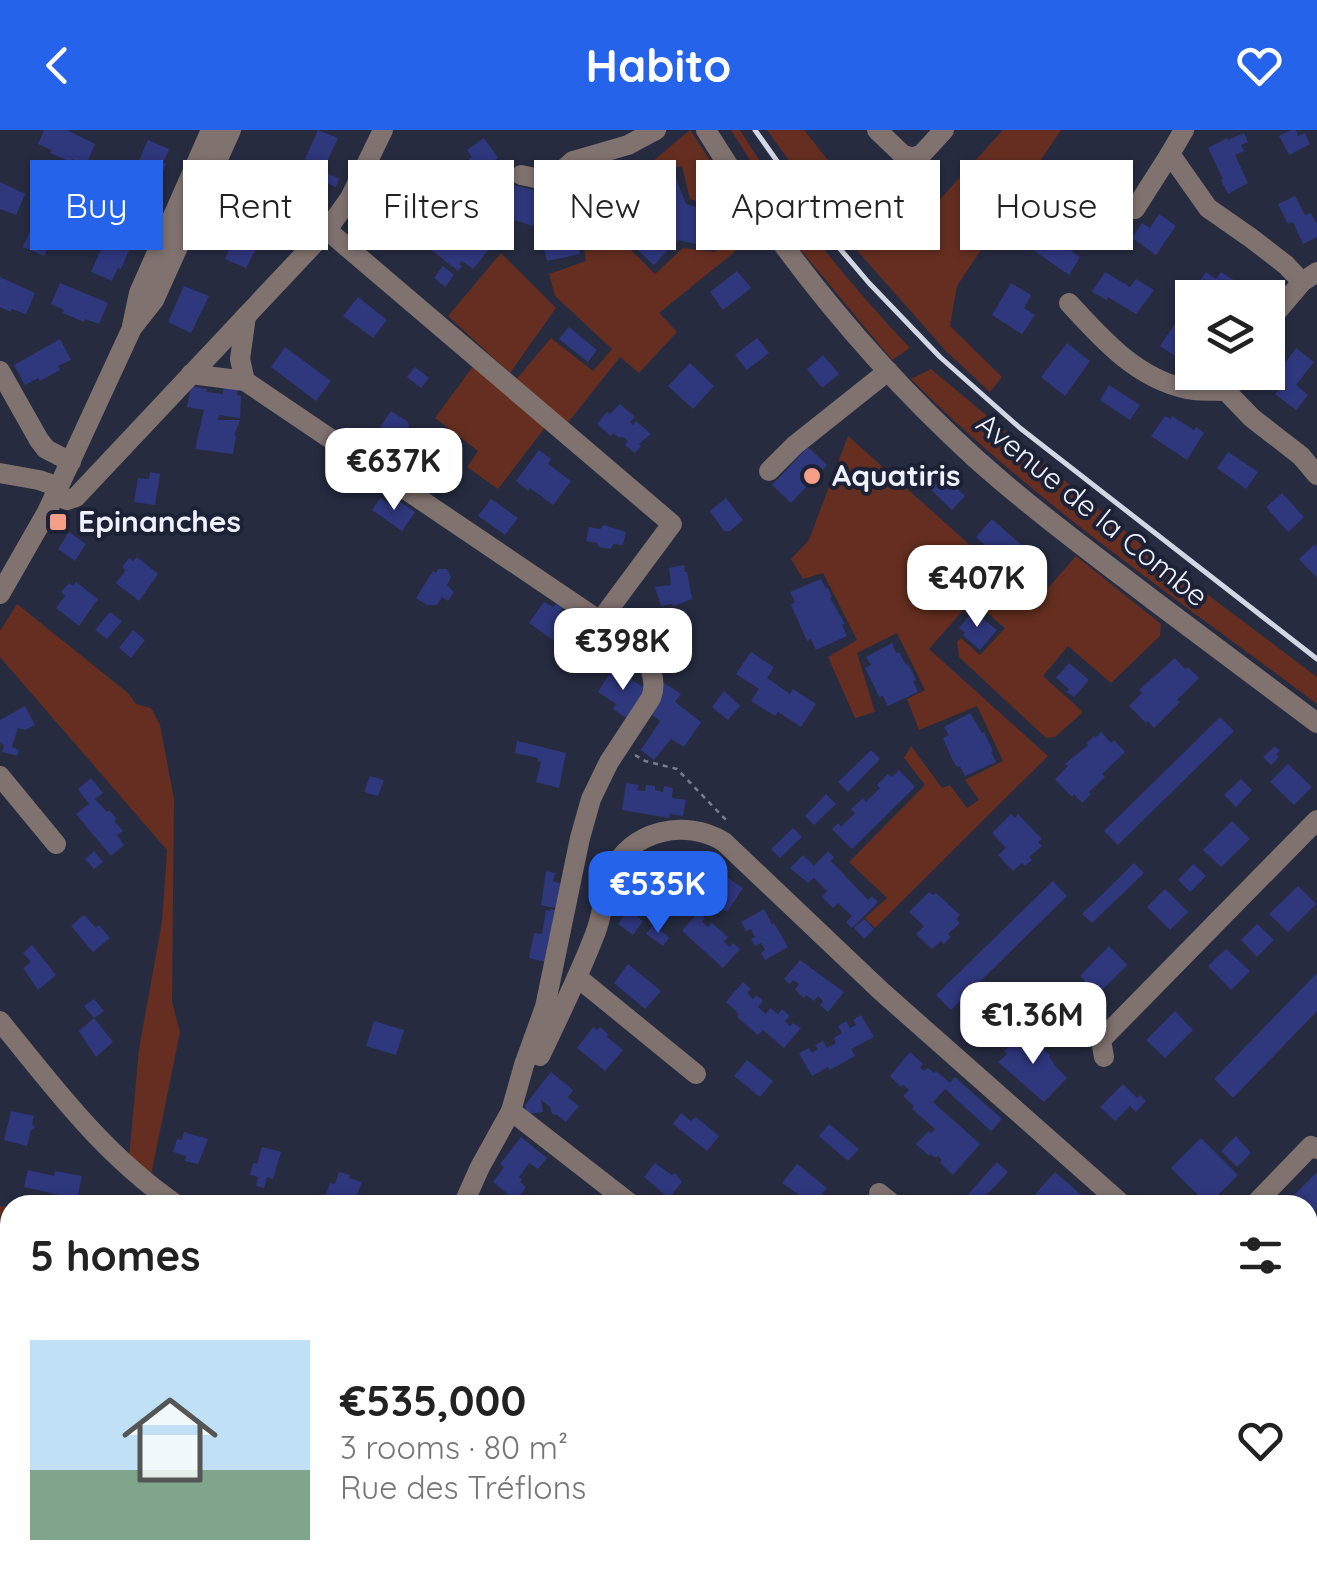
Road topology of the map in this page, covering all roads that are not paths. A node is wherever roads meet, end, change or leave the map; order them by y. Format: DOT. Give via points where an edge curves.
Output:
graph roads {
  1 [pos="212,130"];
  2 [pos="231,130"];
  3 [pos="383,130"];
  4 [pos="656,130"];
  5 [pos="706,130"];
  6 [pos="877,130"];
  7 [pos="944,130"];
  8 [pos="1184,130"];
  9 [pos="1170,154"];
  10 [pos="521,175"];
  11 [pos="1135,209"];
  12 [pos="328,229"];
  13 [pos="176,230"];
  14 [pos="328,231"];
  15 [pos="308,250"];
  16 [pos="1310,277"];
  17 [pos="1068,303"];
  18 [pos="1285,304"];
  19 [pos="246,316"];
  20 [pos="888,370"];
  21 [pos="0,371"];
  22 [pos="192,374"];
  23 [pos="245,380"];
  24 [pos="1175,385"];
  25 [pos="1235,390"];
  26 [pos="70,462"];
  27 [pos="769,470"];
  28 [pos="0,474"];
  29 [pos="1317,476"];
  30 [pos="57,491"];
  31 [pos="0,594"];
  32 [pos="600,620"];
  33 [pos="1317,724"];
  34 [pos="0,776"];
  35 [pos="1317,820"];
  36 [pos="56,844"];
  37 [pos="577,977"];
  38 [pos="0,1021"];
  39 [pos="1104,1058"];
  40 [pos="696,1074"];
  41 [pos="512,1111"];
  42 [pos="1317,1150"];
  43 [pos="163,1195"];
  44 [pos="467,1195"];
  45 [pos="619,1195"];
  46 [pos="1112,1195"];
  47 [pos="1264,1195"];
  1 -- 13 [label="street"];
  2 -- 13 [label="street"];
  3 -- 12 [label="street"];
  4 -- 10 [label="street" via="573,161 550,181"];
  5 -- 20 [label="street, Avenue de la Combe" via="792,256"];
  6 -- 7 [label="street" via="912,158"];
  8 -- 9 [label="street"];
  9 -- 11 [label="street"];
  9 -- 16 [label="street" via="1208,208"];
  13 -- 26 [label="street" via="154,300 132,328"];
  14 -- 32 [label="street" via="672,524"];
  15 -- 19 [label="street"];
  16 -- 18 [label="street"];
  17 -- 24 [label="street" via="1119,355"];
  19 -- 22 [label="street"];
  19 -- 23 [label="street" via="240,359"];
  20 -- 27 [label="street"];
  20 -- 33 [label="street, Avenue de la Combe" via="1033,507"];
  21 -- 26 [label="street" via="46,449"];
  22 -- 23 [label="street"];
  22 -- 30 [label="street" via="76,497 67,500"];
  23 -- 32 [label="street"];
  25 -- 29 [label="street" via="1252,418"];
  26 -- 30 [label="street"];
  28 -- 30 [label="street" via="39,480"];
  30 -- 31 [label="street"];
  32 -- 41 [label="street" via="642,656 654,683 585,818 552,979"];
  34 -- 36 [label="street"];
  35 -- 39 [label="street" via="1101,1040"];
  37 -- 40 [label="street"];
  37 -- 41 [label="street"];
  37 -- 46 [label="street" via="623,854 672,830 712,834"];
  38 -- 43 [label="street" via="99,1140"];
  41 -- 44 [label="street"];
  41 -- 45 [label="street"];
  42 -- 47 [label="street" via="1311,1146"];
}
